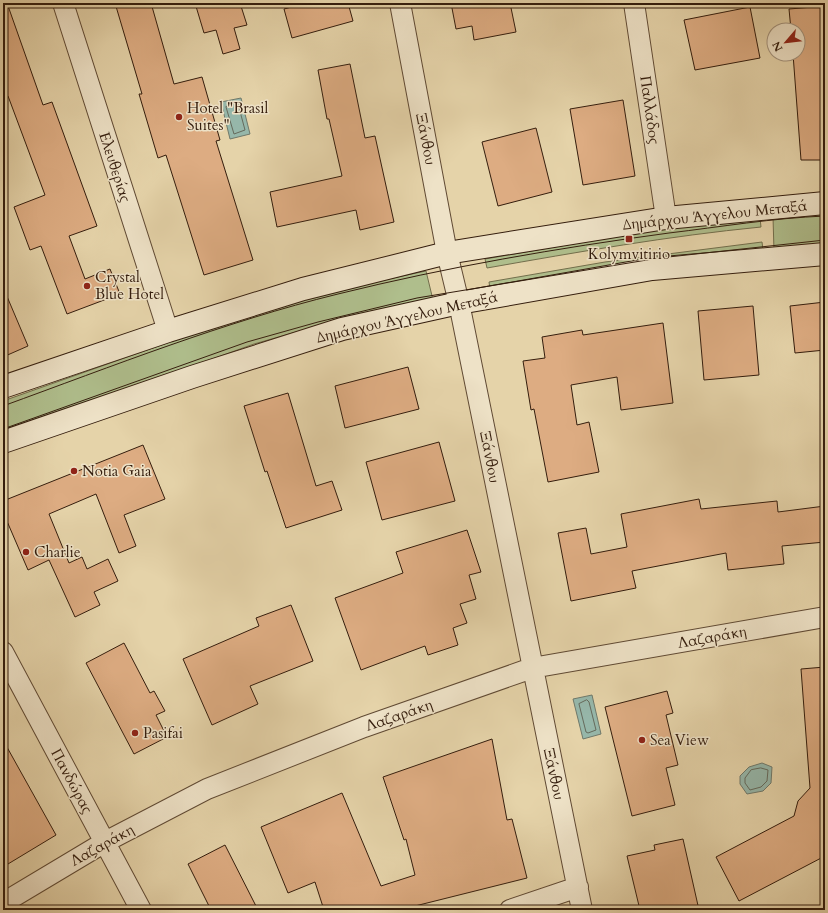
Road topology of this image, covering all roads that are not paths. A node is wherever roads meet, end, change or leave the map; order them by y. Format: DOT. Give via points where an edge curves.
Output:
graph roads {
  1 [pos="63,3"];
  2 [pos="400,3"];
  3 [pos="634,3"];
  4 [pos="825,203"];
  5 [pos="666,218"];
  6 [pos="447,254"];
  7 [pos="825,254"];
  8 [pos="459,304"];
  9 [pos="168,331"];
  10 [pos="3,387"];
  11 [pos="3,442"];
  12 [pos="825,617"];
  13 [pos="3,652"];
  14 [pos="532,668"];
  15 [pos="105,842"];
  16 [pos="578,887"];
  17 [pos="3,902"];
  18 [pos="141,910"];
  19 [pos="510,910"];
  20 [pos="582,910"];
  1 -- 9 [label="street, Ελευθερίας"];
  2 -- 6 [label="street, Ξάνθου"];
  3 -- 5 [label="street, Παλλάδος"];
  4 -- 5 [label="street, Δημάρχου Άγγελου Μεταξά"];
  5 -- 6 [label="street, Δημάρχου Άγγελου Μεταξά"];
  6 -- 8 [label="street, Ξάνθου"];
  6 -- 9 [label="street, Δημάρχου Άγγελου Μεταξά" via="303,289"];
  7 -- 8 [label="street, Δημάρχου Άγγελου Μεταξά" via="652,269"];
  8 -- 11 [label="street, Δημάρχου Άγγελου Μεταξά" via="342,330 192,377"];
  8 -- 14 [label="street, Ξάνθου"];
  9 -- 10 [label="street, Δημάρχου Άγγελου Μεταξά"];
  12 -- 14 [label="street, Λαζαράκη"];
  13 -- 15 [label="street, Πανδώρας"];
  14 -- 15 [label="street, Λαζαράκη" via="364,727 207,789"];
  14 -- 16 [label="street, Ξάνθου"];
  15 -- 17 [label="street, Λαζαράκη"];
  15 -- 18 [label="street, Πανδώρας"];
  16 -- 19 [label="street"];
  16 -- 20 [label="street, Ξάνθου"];
}
